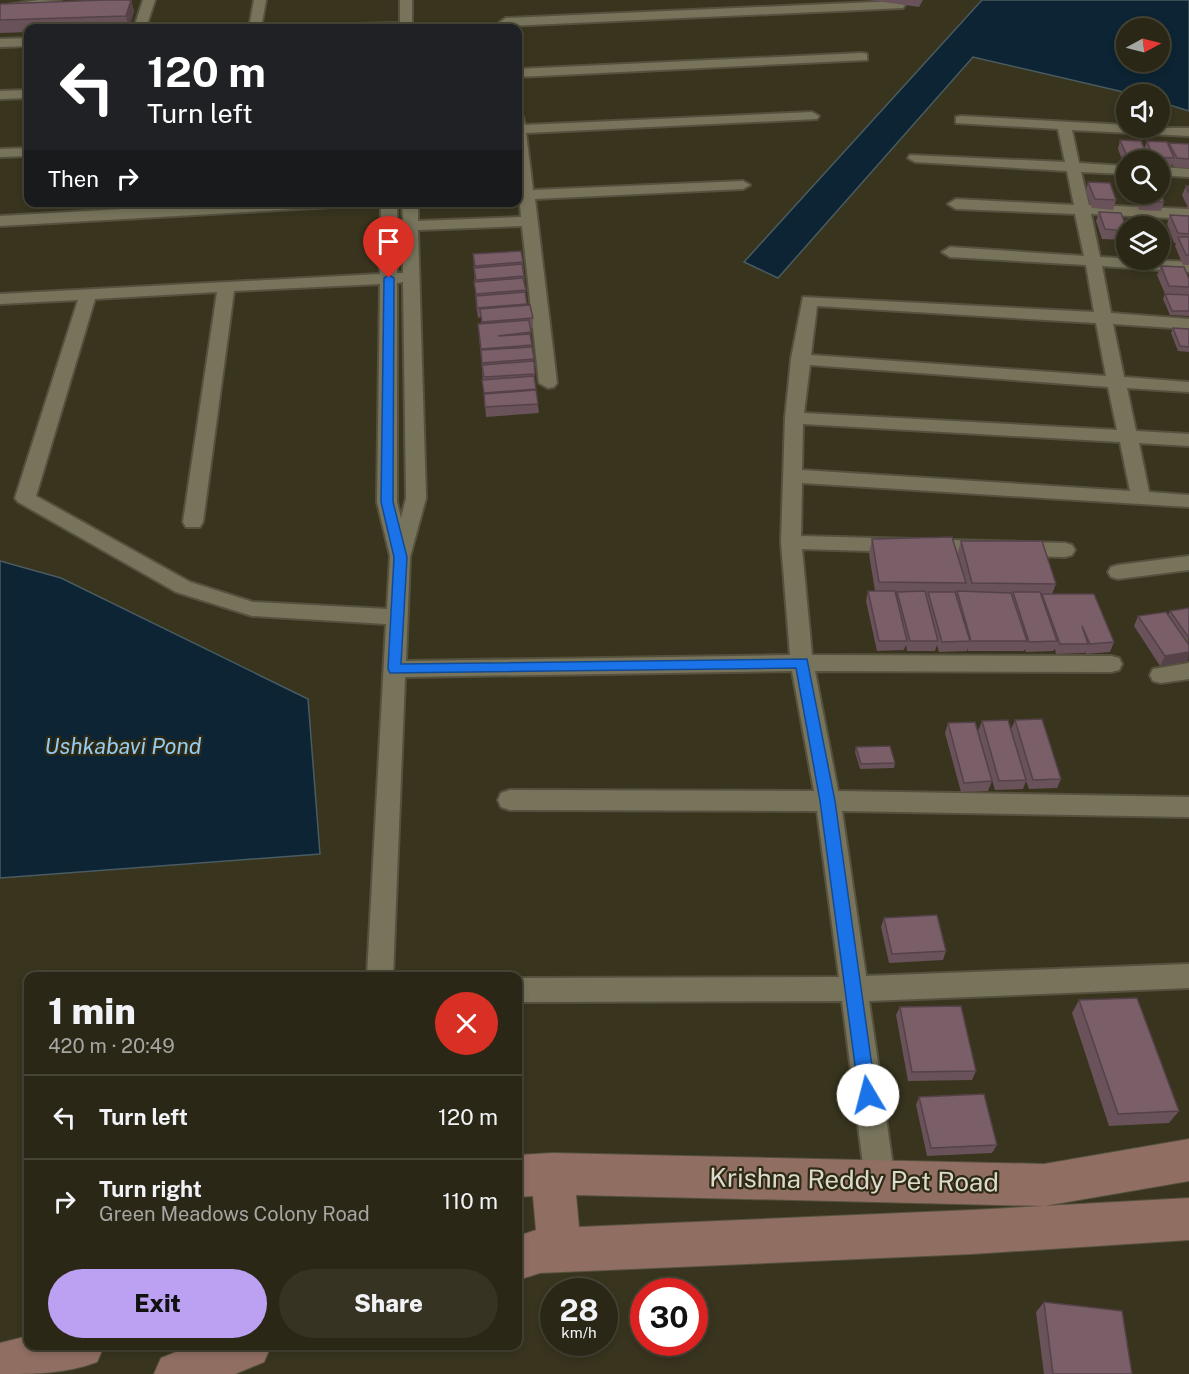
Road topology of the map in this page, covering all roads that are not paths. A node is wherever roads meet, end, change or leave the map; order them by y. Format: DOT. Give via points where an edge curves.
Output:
graph roads {
  1 [pos="149,0"];
  2 [pos="260,0"];
  3 [pos="406,0"];
  4 [pos="55,1"];
  5 [pos="899,5"];
  6 [pos="391,9"];
  7 [pos="0,10"];
  8 [pos="506,20"];
  9 [pos="141,24"];
  10 [pos="256,24"];
  11 [pos="391,24"];
  12 [pos="406,24"];
  13 [pos="24,42"];
  14 [pos="0,43"];
  15 [pos="862,57"];
  16 [pos="522,72"];
  17 [pos="24,94"];
  18 [pos="0,95"];
  19 [pos="812,116"];
  20 [pos="961,120"];
  21 [pos="522,125"];
  22 [pos="1064,125"];
  23 [pos="1189,132"];
  24 [pos="24,152"];
  25 [pos="0,153"];
  26 [pos="915,158"];
  27 [pos="522,160"];
  28 [pos="1074,167"];
  29 [pos="1116,169"];
  30 [pos="1170,172"];
  31 [pos="1189,173"];
  32 [pos="743,185"];
  33 [pos="526,195"];
  34 [pos="956,204"];
  35 [pos="245,207"];
  36 [pos="389,207"];
  37 [pos="410,207"];
  38 [pos="1082,208"];
  39 [pos="1189,214"];
  40 [pos="0,221"];
  41 [pos="529,221"];
  42 [pos="411,225"];
  43 [pos="389,226"];
  44 [pos="950,252"];
  45 [pos="1093,260"];
  46 [pos="1189,267"];
  47 [pos="412,277"];
  48 [pos="389,278"];
  49 [pos="226,286"];
  50 [pos="88,294"];
  51 [pos="0,298"];
  52 [pos="1103,318"];
  53 [pos="1189,324"];
  54 [pos="800,359"];
  55 [pos="548,383"];
  56 [pos="1116,383"];
  57 [pos="1189,387"];
  58 [pos="794,418"];
  59 [pos="1127,436"];
  60 [pos="1189,440"];
  61 [pos="794,476"];
  62 [pos="1141,499"];
  63 [pos="1189,501"];
  64 [pos="193,522"];
  65 [pos="791,543"];
  66 [pos="1065,550"];
  67 [pos="400,557"];
  68 [pos="1189,563"];
  69 [pos="1118,572"];
  70 [pos="397,617"];
  71 [pos="802,663"];
  72 [pos="1111,664"];
  73 [pos="394,669"];
  74 [pos="1189,671"];
  75 [pos="1161,675"];
  76 [pos="510,800"];
  77 [pos="828,801"];
  78 [pos="1189,807"];
  79 [pos="380,972"];
  80 [pos="1189,976"];
  81 [pos="852,989"];
  82 [pos="522,990"];
  83 [pos="1189,1160"];
  84 [pos="535,1175"];
  85 [pos="880,1180"];
  86 [pos="1189,1219"];
  87 [pos="559,1250"];
  88 [pos="522,1257"];
  89 [pos="65,1350"];
  90 [pos="239,1350"];
  91 [pos="0,1366"];
  92 [pos="191,1371"];
  1 -- 9 [label="street"];
  2 -- 10 [label="street"];
  3 -- 12 [label="street"];
  4 -- 7 [label="street"];
  5 -- 8 [label="street"];
  6 -- 11 [label="street"];
  13 -- 14 [label="street"];
  15 -- 16 [label="street"];
  17 -- 18 [label="street"];
  19 -- 21 [label="street"];
  20 -- 22 [label="street"];
  22 -- 23 [label="street"];
  22 -- 28 [label="street"];
  24 -- 25 [label="street"];
  26 -- 28 [label="street"];
  27 -- 33 [label="street"];
  28 -- 29 [label="street"];
  28 -- 38 [label="street"];
  30 -- 31 [label="street"];
  32 -- 33 [label="street"];
  33 -- 41 [label="street"];
  34 -- 38 [label="street"];
  35 -- 40 [label="street"];
  36 -- 43 [label="street"];
  37 -- 42 [label="street"];
  38 -- 39 [label="street"];
  38 -- 45 [label="street"];
  41 -- 42 [label="street"];
  41 -- 55 [label="street"];
  42 -- 43 [label="street"];
  42 -- 47 [label="street"];
  43 -- 48 [label="street"];
  44 -- 45 [label="street"];
  45 -- 46 [label="street"];
  45 -- 52 [label="street"];
  47 -- 48 [label="street"];
  47 -- 67 [label="street" via="416,498"];
  48 -- 49 [label="street"];
  48 -- 67 [label="street" via="387,502"];
  49 -- 50 [label="street"];
  49 -- 64 [label="street"];
  50 -- 51 [label="street"];
  50 -- 70 [label="street" via="25,498 183,587 252,609"];
  52 -- 53 [label="street"];
  52 -- 54 [label="street" via="809,301"];
  52 -- 56 [label="street"];
  54 -- 56 [label="street"];
  54 -- 58 [label="street"];
  56 -- 57 [label="street"];
  56 -- 59 [label="street"];
  58 -- 59 [label="street"];
  58 -- 61 [label="street"];
  59 -- 60 [label="street"];
  59 -- 62 [label="street"];
  61 -- 62 [label="street"];
  61 -- 65 [label="street"];
  62 -- 63 [label="street"];
  65 -- 66 [label="street"];
  65 -- 71 [label="street"];
  67 -- 70 [label="street"];
  68 -- 69 [label="street"];
  70 -- 73 [label="street"];
  71 -- 72 [label="street"];
  71 -- 73 [label="street"];
  71 -- 77 [label="street"];
  73 -- 79 [label="street"];
  74 -- 75 [label="street"];
  76 -- 77 [label="street"];
  77 -- 78 [label="street"];
  77 -- 81 [label="street"];
  80 -- 81 [label="street"];
  81 -- 82 [label="street"];
  81 -- 85 [label="street"];
  83 -- 85 [label="main road, Krishna Reddy Pet Road" via="1044,1185"];
  84 -- 85 [label="main road, Krishna Reddy Pet Road"];
  84 -- 87 [label="main road"];
  86 -- 87 [label="main road" via="972,1233"];
  87 -- 88 [label="main road"];
  89 -- 91 [label="main road"];
  90 -- 92 [label="main road"];
}
